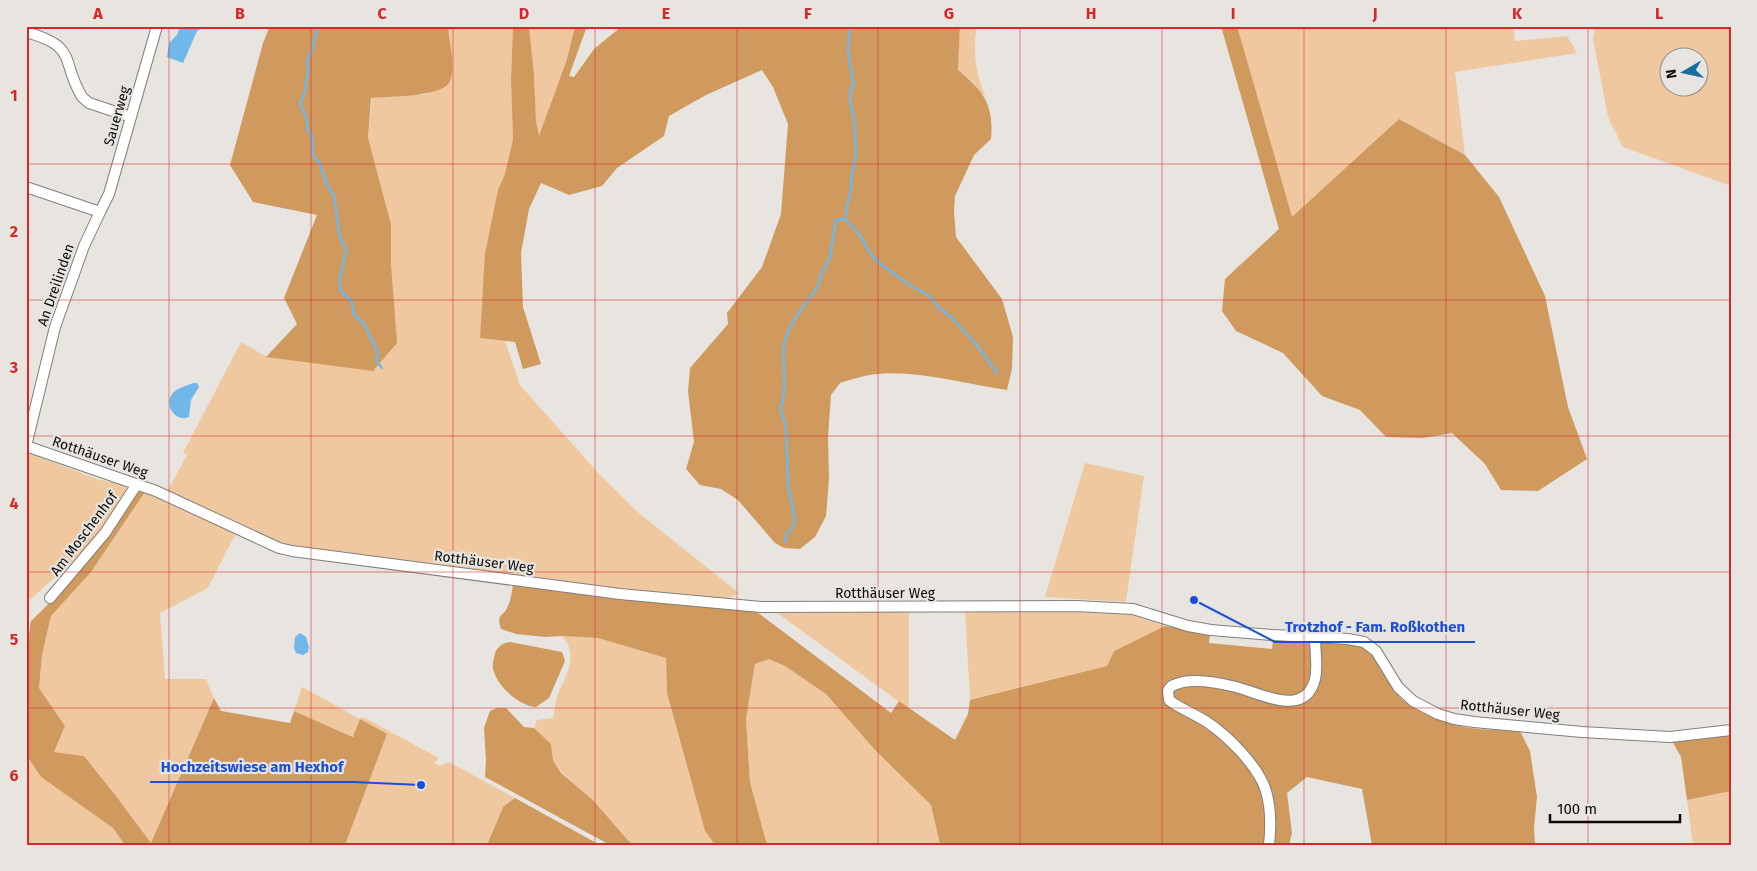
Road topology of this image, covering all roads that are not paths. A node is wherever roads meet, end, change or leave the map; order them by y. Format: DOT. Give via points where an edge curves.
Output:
graph roads {
  1 [pos="157,26"];
  2 [pos="26,32"];
  3 [pos="131,117"];
  4 [pos="26,187"];
  5 [pos="100,212"];
  6 [pos="26,446"];
  7 [pos="138,484"];
  8 [pos="50,598"];
  9 [pos="1315,637"];
  10 [pos="1731,730"];
  11 [pos="1269,845"];
  1 -- 3 [label="street, Sauerweg"];
  2 -- 3 [label="street" via="62,49 78,90 89,103"];
  3 -- 5 [label="street, Sauerweg" via="109,194"];
  4 -- 5 [label="street"];
  5 -- 6 [label="street, An Dreilinden" via="84,246 56,327"];
  6 -- 7 [label="street, Rotthäuser Weg"];
  7 -- 8 [label="street, Am Moschenhof" via="105,533"];
  7 -- 9 [label="street, Rotthäuser Weg" via="279,548 591,590 761,607 1114,607 1211,630"];
  9 -- 10 [label="street, Rotthäuser Weg" via="1364,642 1376,651 1398,688 1413,701 1454,719 1670,737"];
  9 -- 11 [label="street" via="1316,678 1311,690 1297,700 1274,700 1237,687 1209,682 1188,681 1172,686 1168,691 1169,700 1207,722 1241,752 1256,771 1268,801"];
}
